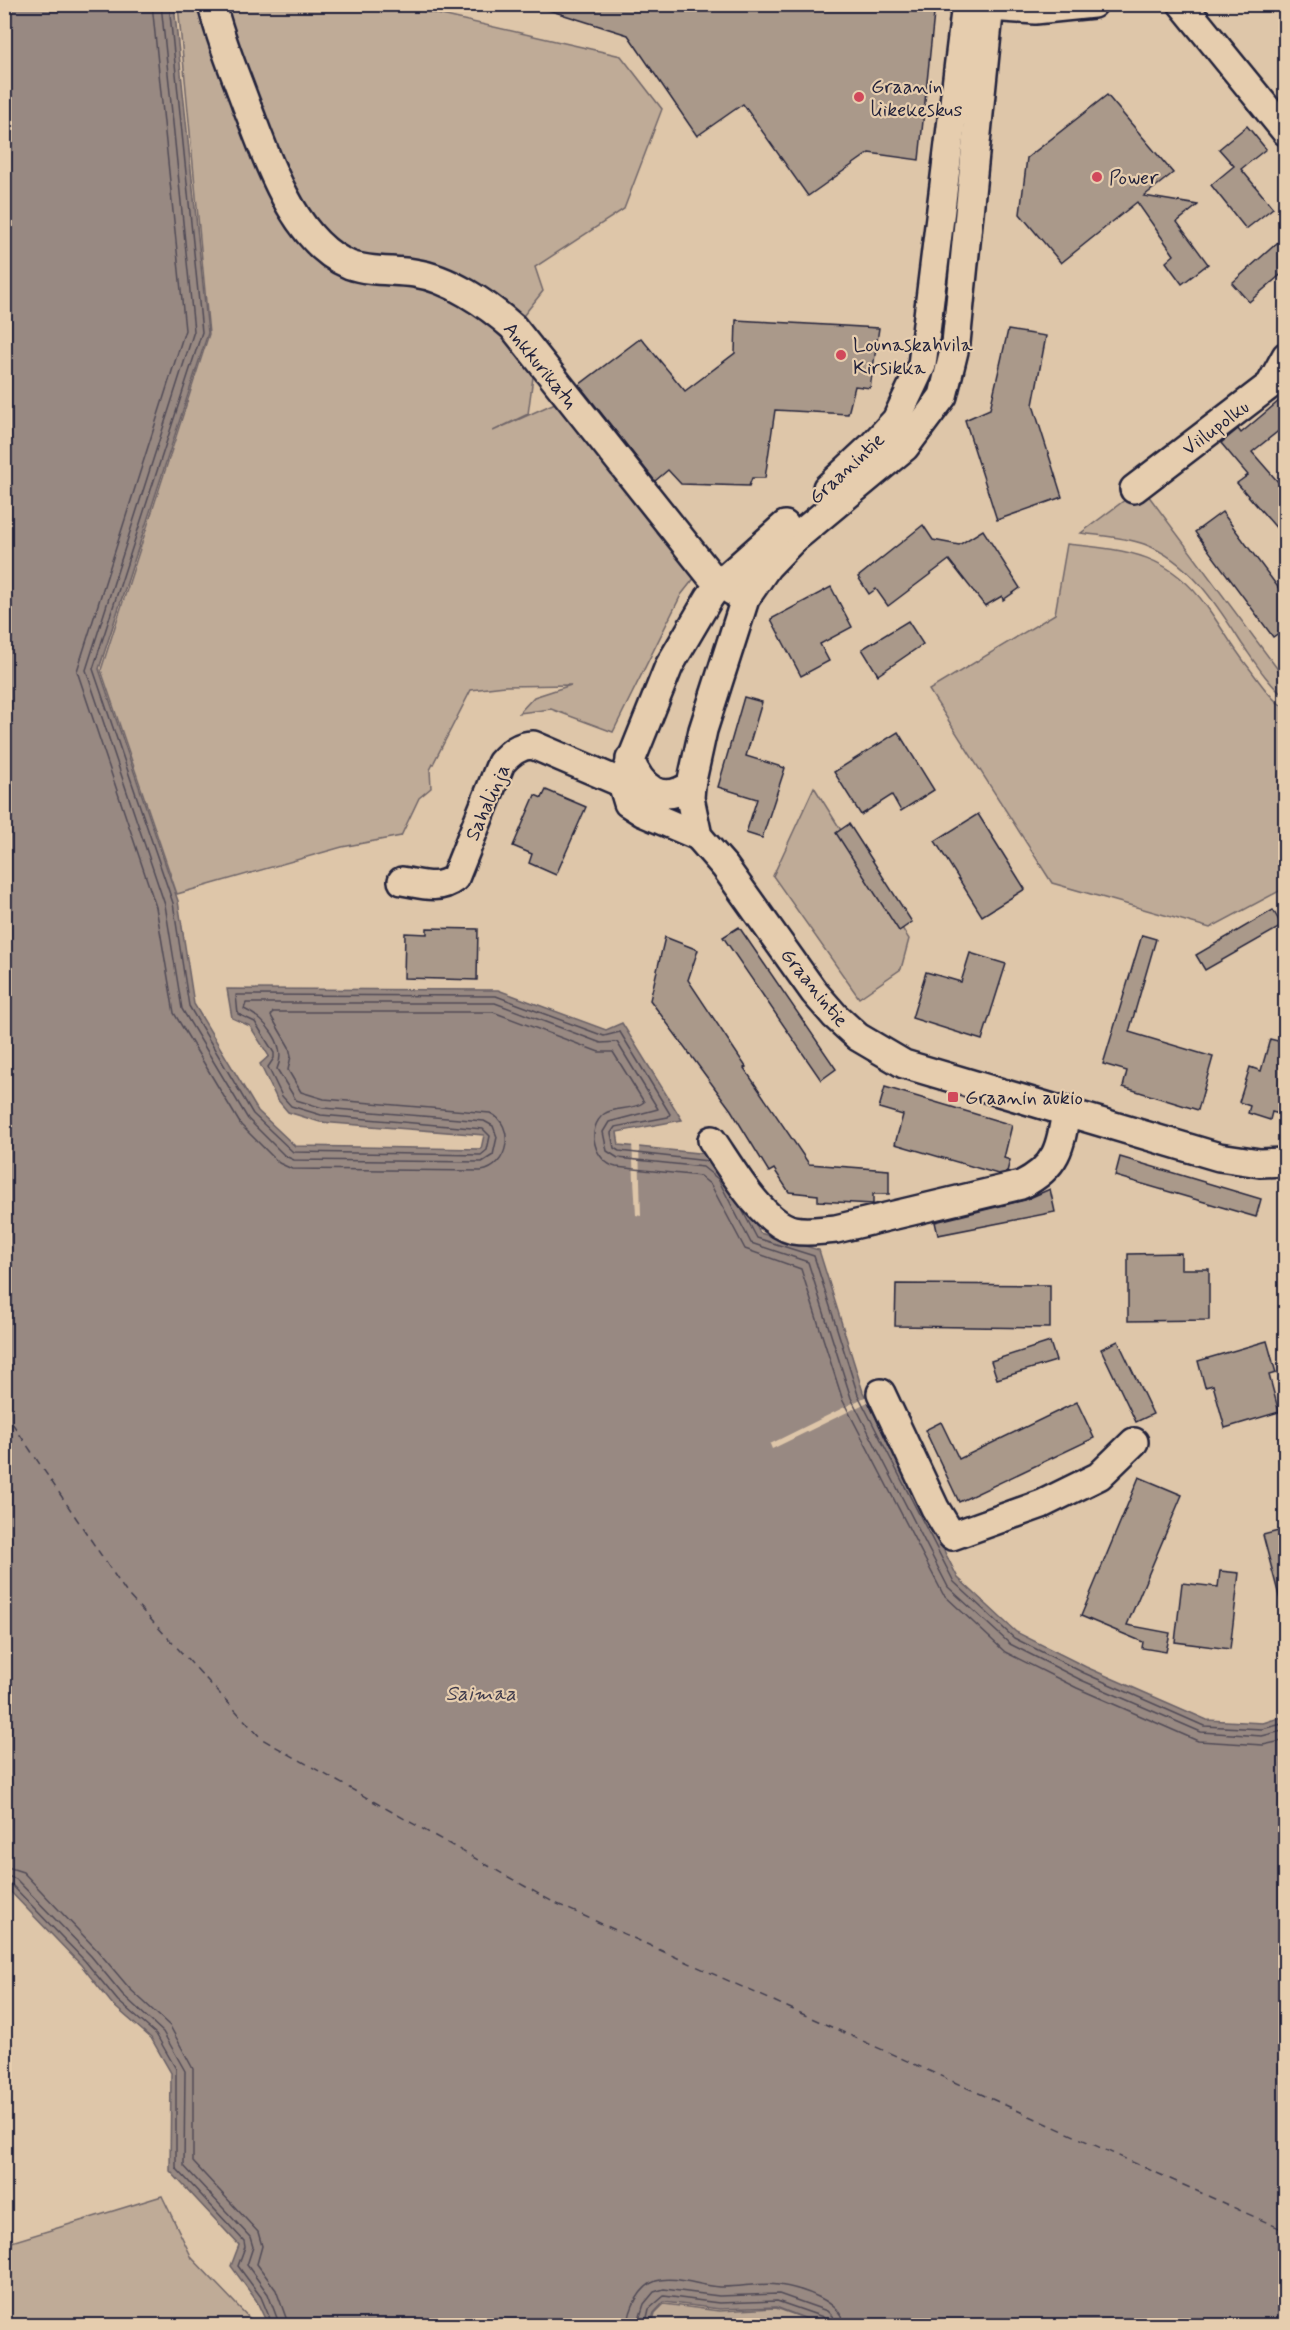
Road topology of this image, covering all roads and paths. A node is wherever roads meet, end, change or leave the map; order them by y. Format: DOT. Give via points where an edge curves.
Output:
graph roads {
  1 [pos="212,4"];
  2 [pos="1093,4"];
  3 [pos="1182,4"];
  4 [pos="978,6"];
  5 [pos="1286,132"];
  6 [pos="1286,356"];
  7 [pos="1134,489"];
  8 [pos="719,584"];
  9 [pos="745,599"];
  10 [pos="626,771"];
  11 [pos="691,785"];
  12 [pos="698,836"];
  13 [pos="402,881"];
  14 [pos="1066,1110"];
  15 [pos="712,1140"];
  16 [pos="1286,1162"];
  17 [pos="881,1393"];
  18 [pos="1134,1442"];
  1 -- 8 [label="street, Ankkurikatu" via="219,33 278,186 309,231 334,258 354,266 417,274 483,301 506,320"];
  2 -- 4 [label="street" via="1035,10"];
  3 -- 5 [label="street"];
  4 -- 8 [label="street, Graanintie" via="922,365 896,420 872,447"];
  4 -- 9 [label="street, Graanintie" via="956,343 943,396 905,447 793,540 767,567"];
  6 -- 7 [label="street, Viilupolku" via="1270,385"];
  8 -- 9 [label="street, Ankkurikatu"];
  8 -- 10 [label="street, Graanintie" via="669,666"];
  9 -- 11 [label="street, Graanintie" via="703,730"];
  10 -- 11 [label="street" via="656,793 680,793"];
  10 -- 12 [label="street, Graanintie" via="628,803"];
  10 -- 13 [label="street, Sahalinja" via="526,745 501,763 455,879 436,887"];
  11 -- 12 [label="street, Graanintie"];
  12 -- 14 [label="street, Graanintie" via="725,867 814,992 858,1037 904,1064"];
  14 -- 15 [label="street" via="1060,1145 1053,1160 1040,1176 1021,1185 836,1229 806,1232 778,1224 751,1196"];
  14 -- 16 [label="street, Graanintie" via="1219,1157"];
  17 -- 18 [label="street" via="935,1509 952,1536 1042,1504 1099,1476"];
}
